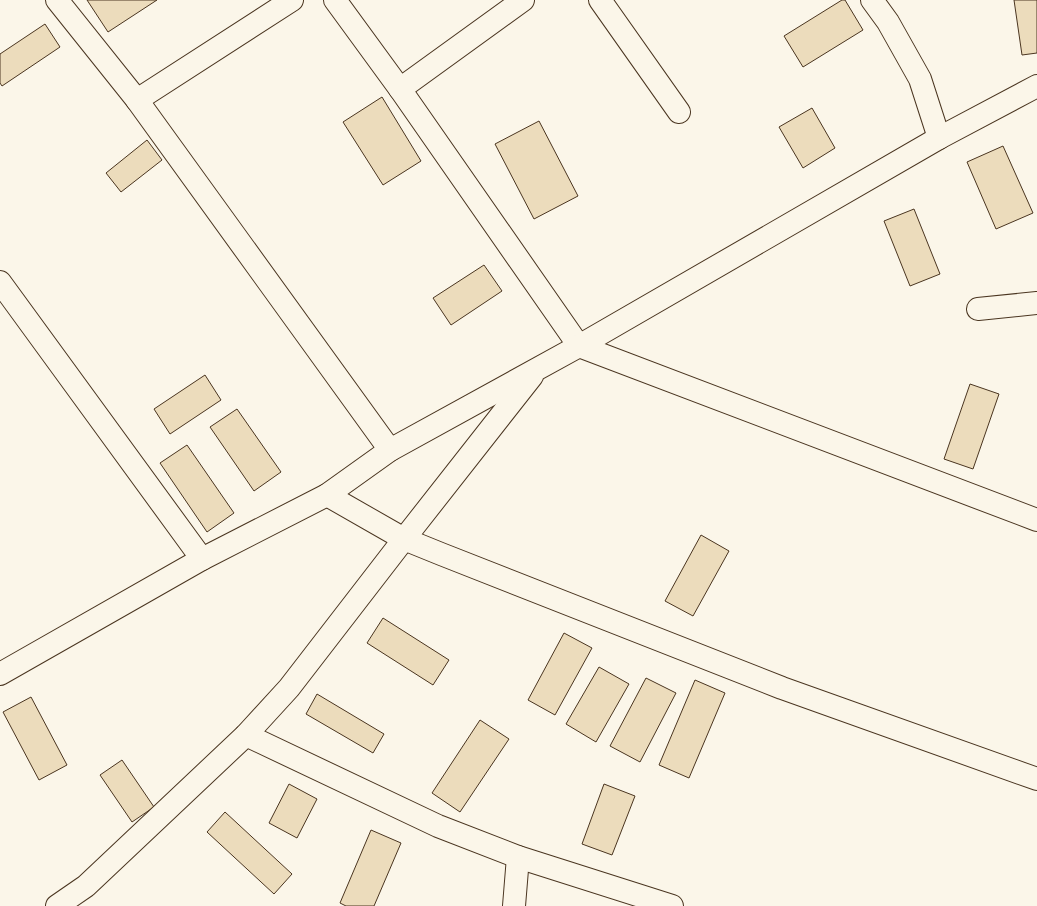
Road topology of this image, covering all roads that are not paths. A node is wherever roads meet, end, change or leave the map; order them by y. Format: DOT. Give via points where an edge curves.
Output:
graph roads {
  1 [pos="57,0"];
  2 [pos="292,0"];
  3 [pos="335,0"];
  4 [pos="523,0"];
  5 [pos="600,0"];
  6 [pos="872,0"];
  7 [pos="1037,86"];
  8 [pos="400,89"];
  9 [pos="137,100"];
  10 [pos="679,112"];
  11 [pos="939,138"];
  12 [pos="0,282"];
  13 [pos="1037,303"];
  14 [pos="978,309"];
  15 [pos="579,346"];
  16 [pos="539,367"];
  17 [pos="390,450"];
  18 [pos="327,495"];
  19 [pos="1037,520"];
  20 [pos="404,539"];
  21 [pos="202,559"];
  22 [pos="1,672"];
  23 [pos="246,735"];
  24 [pos="1037,780"];
  25 [pos="518,857"];
  26 [pos="57,906"];
  27 [pos="514,906"];
  28 [pos="672,906"];
  1 -- 9 [label="street"];
  2 -- 9 [label="street"];
  3 -- 8 [label="street"];
  4 -- 8 [label="street"];
  5 -- 10 [label="street"];
  6 -- 11 [label="street" via="888,22 920,79"];
  7 -- 11 [label="street"];
  8 -- 15 [label="street"];
  9 -- 17 [label="street"];
  11 -- 15 [label="street"];
  12 -- 21 [label="street"];
  13 -- 14 [label="street"];
  15 -- 16 [label="street"];
  15 -- 19 [label="street"];
  16 -- 17 [label="street"];
  16 -- 20 [label="street"];
  17 -- 18 [label="street"];
  18 -- 20 [label="street"];
  18 -- 21 [label="street"];
  20 -- 23 [label="street" via="289,688"];
  20 -- 24 [label="street" via="782,688"];
  21 -- 22 [label="street"];
  23 -- 25 [label="street" via="438,826"];
  23 -- 26 [label="street" via="86,886"];
  25 -- 27 [label="street"];
  25 -- 28 [label="street"];
}
